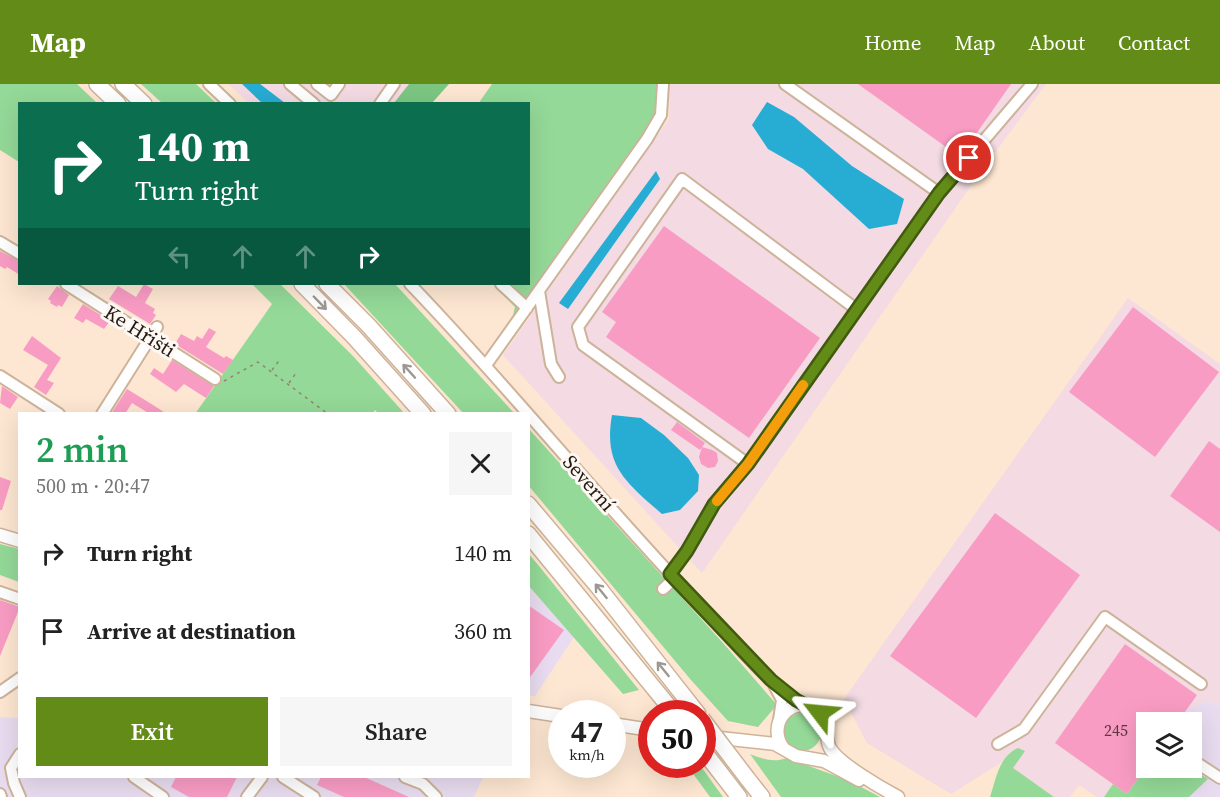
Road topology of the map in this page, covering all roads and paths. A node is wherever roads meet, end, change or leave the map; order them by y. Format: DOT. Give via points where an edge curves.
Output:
graph roads {
  1 [pos="96,84"];
  2 [pos="123,84"];
  3 [pos="209,84"];
  4 [pos="290,84"];
  5 [pos="317,84"];
  6 [pos="339,84"];
  7 [pos="394,84"];
  8 [pos="663,84"];
  9 [pos="785,84"];
  10 [pos="1032,84"];
  11 [pos="116,102"];
  12 [pos="142,102"];
  13 [pos="228,102"];
  14 [pos="312,102"];
  15 [pos="381,102"];
  16 [pos="939,193"];
  17 [pos="0,242"];
  18 [pos="18,253"];
  19 [pos="68,285"];
  20 [pos="303,285"];
  21 [pos="328,285"];
  22 [pos="411,285"];
  23 [pos="502,285"];
  24 [pos="539,291"];
  25 [pos="527,308"];
  26 [pos="856,309"];
  27 [pos="157,327"];
  28 [pos="150,337"];
  29 [pos="281,358"];
  30 [pos="486,365"];
  31 [pos="272,371"];
  32 [pos="296,374"];
  33 [pos="0,376"];
  34 [pos="559,377"];
  35 [pos="215,379"];
  36 [pos="288,384"];
  37 [pos="56,412"];
  38 [pos="103,412"];
  39 [pos="325,412"];
  40 [pos="421,412"];
  41 [pos="446,412"];
  42 [pos="527,412"];
  43 [pos="530,415"];
  44 [pos="748,464"];
  45 [pos="530,506"];
  46 [pos="0,535"];
  47 [pos="530,536"];
  48 [pos="18,540"];
  49 [pos="672,577"];
  50 [pos="663,589"];
  51 [pos="0,592"];
  52 [pos="18,598"];
  53 [pos="18,679"];
  54 [pos="771,680"];
  55 [pos="1201,684"];
  56 [pos="0,692"];
  57 [pos="664,700"];
  58 [pos="688,700"];
  59 [pos="807,706"];
  60 [pos="530,711"];
  61 [pos="548,714"];
  62 [pos="779,721"];
  63 [pos="716,737"];
  64 [pos="716,738"];
  65 [pos="827,738"];
  66 [pos="746,742"];
  67 [pos="998,744"];
  68 [pos="784,749"];
  69 [pos="18,757"];
  70 [pos="806,757"];
  71 [pos="1202,766"];
  72 [pos="716,767"];
  73 [pos="135,778"];
  74 [pos="261,778"];
  75 [pos="285,778"];
  76 [pos="408,778"];
  77 [pos="1220,778"];
  78 [pos="893,794"];
  79 [pos="20,797"];
  80 [pos="163,797"];
  81 [pos="247,797"];
  82 [pos="314,797"];
  83 [pos="436,797"];
  84 [pos="739,797"];
  85 [pos="762,797"];
  1 -- 11 [label="highway"];
  2 -- 12 [label="highway"];
  3 -- 13 [label="street"];
  4 -- 14 [label="street"];
  5 -- 6 [label="street" via="331,95"];
  7 -- 15 [label="street"];
  8 -- 24 [label="street" via="661,115 647,139"];
  9 -- 16 [label="street"];
  10 -- 16 [label="street"];
  16 -- 26 [label="street"];
  17 -- 18 [label="street"];
  19 -- 28 [label="street, Ke Hřišti"];
  20 -- 40 [label="highway, one-way"];
  41 -- 21 [label="highway, one-way"];
  22 -- 30 [label="street, Severní"];
  23 -- 25 [label="street"];
  24 -- 25 [label="street"];
  24 -- 34 [label="street" via="551,364"];
  25 -- 30 [label="street"];
  26 -- 44 [label="street"];
  26 -- 44 [label="street" via="682,179 578,327 583,345"];
  27 -- 28 [label="street"];
  28 -- 35 [label="street, Ke Hřišti"];
  28 -- 38 [label="street"];
  29 -- 31 [label="path"];
  30 -- 42 [label="street, Severní"];
  31 -- 35 [label="path" via="258,362 225,381"];
  31 -- 36 [label="path"];
  32 -- 36 [label="path"];
  33 -- 37 [label="street"];
  36 -- 39 [label="path"];
  43 -- 49 [label="street, Severní"];
  44 -- 49 [label="street" via="714,504"];
  58 -- 45 [label="highway, one-way"];
  46 -- 48 [label="main road"];
  47 -- 57 [label="highway"];
  49 -- 50 [label="street"];
  49 -- 54 [label="street, Severní"];
  51 -- 52 [label="street"];
  53 -- 56 [label="street"];
  54 -- 59 [label="street, Severní"];
  54 -- 62 [label="street, Severní" via="782,700"];
  55 -- 67 [label="street" via="1105,617 1024,729"];
  59 -- 62 [label="main road" via="791,708"];
  59 -- 65 [label="main road" via="825,719"];
  60 -- 61 [label="main road"];
  62 -- 66 [label="main road" via="761,737"];
  62 -- 68 [label="main road" via="777,736"];
  63 -- 85 [label="highway, bridge"];
  64 -- 66 [label="main road"];
  65 -- 70 [label="main road" via="819,751"];
  65 -- 78 [label="main road" via="839,758"];
  66 -- 68 [label="main road" via="771,743"];
  68 -- 70 [label="main road"];
  69 -- 79 [label="street" via="11,768"];
  70 -- 78 [label="main road" via="824,761"];
  71 -- 77 [label="street"];
  72 -- 84 [label="highway"];
  73 -- 80 [label="street"];
  74 -- 81 [label="street"];
  75 -- 82 [label="street"];
  76 -- 83 [label="street" via="423,784"];
}
